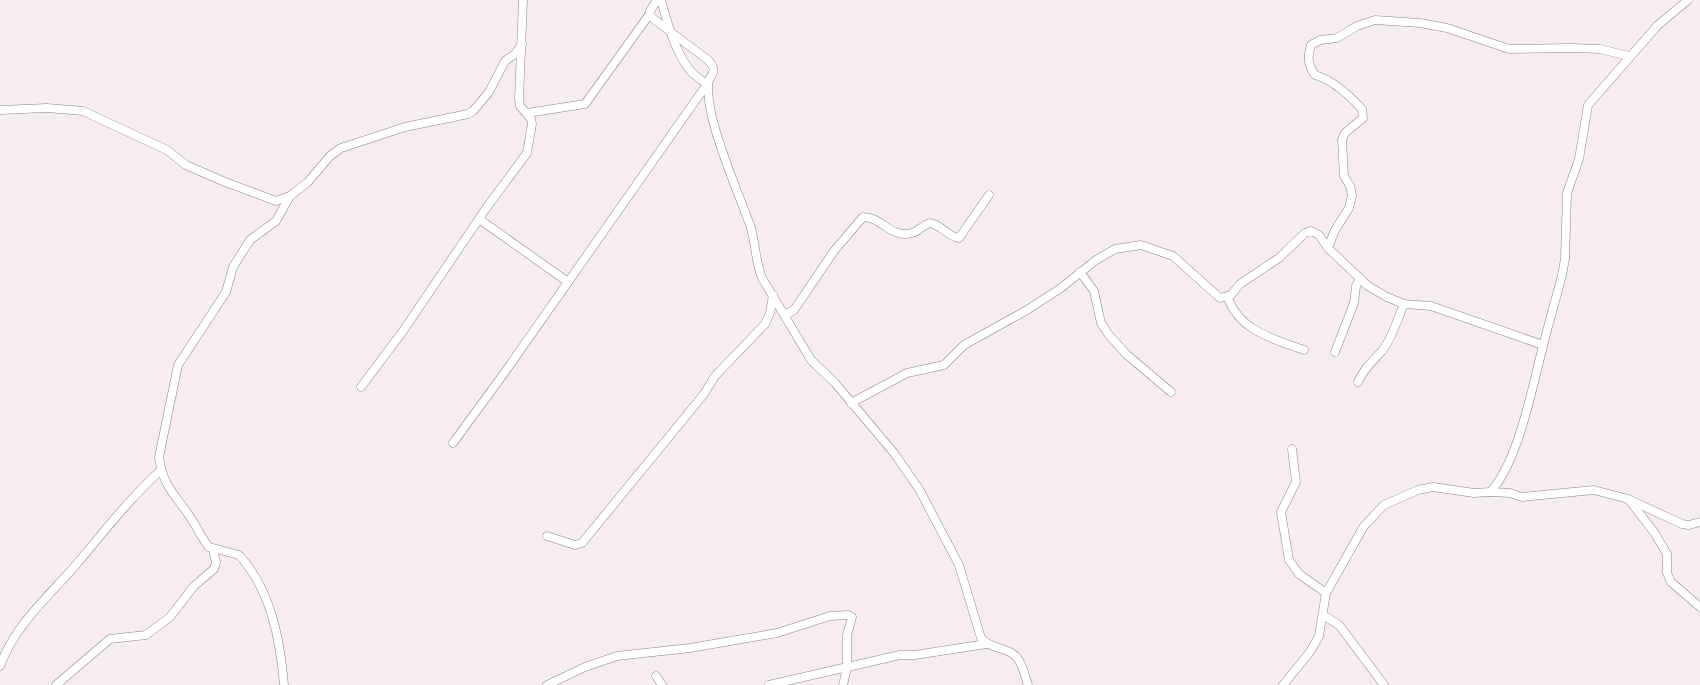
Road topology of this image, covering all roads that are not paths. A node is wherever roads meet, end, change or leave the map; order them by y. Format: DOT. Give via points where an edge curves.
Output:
graph roads {
  1 [pos="523,0"];
  2 [pos="657,0"];
  3 [pos="661,0"];
  4 [pos="1688,0"];
  5 [pos="649,15"];
  6 [pos="673,35"];
  7 [pos="522,44"];
  8 [pos="1629,56"];
  9 [pos="707,84"];
  10 [pos="0,110"];
  11 [pos="526,113"];
  12 [pos="290,196"];
  13 [pos="989,196"];
  14 [pos="479,219"];
  15 [pos="1328,248"];
  16 [pos="1080,272"];
  17 [pos="1360,278"];
  18 [pos="568,282"];
  19 [pos="772,295"];
  20 [pos="1228,298"];
  21 [pos="1404,304"];
  22 [pos="782,312"];
  23 [pos="1543,345"];
  24 [pos="1304,350"];
  25 [pos="1334,352"];
  26 [pos="1358,382"];
  27 [pos="361,387"];
  28 [pos="1171,392"];
  29 [pos="851,403"];
  30 [pos="453,443"];
  31 [pos="1292,449"];
  32 [pos="161,470"];
  33 [pos="1490,492"];
  34 [pos="1628,499"];
  35 [pos="1700,522"];
  36 [pos="547,536"];
  37 [pos="213,550"];
  38 [pos="1326,593"];
  39 [pos="1700,607"];
  40 [pos="1323,615"];
  41 [pos="986,644"];
  42 [pos="0,666"];
  43 [pos="847,668"];
  44 [pos="656,676"];
  45 [pos="56,685"];
  46 [pos="284,685"];
  47 [pos="547,685"];
  48 [pos="662,685"];
  49 [pos="769,685"];
  50 [pos="843,685"];
  51 [pos="1028,685"];
  52 [pos="1283,685"];
  53 [pos="1384,685"];
  1 -- 7 [label="street"];
  2 -- 5 [label="street"];
  3 -- 6 [label="street"];
  4 -- 8 [label="street" via="1658,25"];
  5 -- 6 [label="street"];
  5 -- 11 [label="street" via="585,104"];
  6 -- 9 [label="street" via="690,71"];
  6 -- 9 [label="street" via="711,64 714,72"];
  7 -- 11 [label="street" via="519,99"];
  7 -- 12 [label="street" via="505,61 489,92 473,111 405,127 341,148"];
  8 -- 15 [label="street" via="1571,48 1508,49 1460,31 1420,23 1375,20 1336,38 1311,45 1308,55 1315,75 1345,93 1362,109 1363,118 1345,133 1342,140 1344,176 1352,195 1349,208"];
  8 -- 23 [label="street" via="1588,104 1585,114 1579,159 1567,193 1565,259"];
  9 -- 18 [label="street"];
  9 -- 19 [label="street" via="712,117 750,226 757,267"];
  10 -- 12 [label="street" via="47,108 83,111 167,150 186,165 225,182 276,201"];
  11 -- 14 [label="street" via="532,124 527,152"];
  12 -- 32 [label="street" via="276,221 250,240 233,267 226,292 178,365 159,457"];
  13 -- 22 [label="street" via="959,238 930,223 912,233 900,234 863,217 794,310"];
  14 -- 18 [label="street"];
  14 -- 27 [label="street"];
  15 -- 17 [label="street"];
  15 -- 20 [label="street" via="1316,233 1305,233 1279,258 1240,284"];
  16 -- 20 [label="street" via="1115,250 1142,245 1173,256 1220,298"];
  16 -- 28 [label="street" via="1094,291 1101,324 1109,335"];
  16 -- 29 [label="street" via="1027,310 964,345 944,365 907,373"];
  17 -- 21 [label="street" via="1378,292"];
  17 -- 25 [label="street" via="1354,303"];
  18 -- 30 [label="street"];
  19 -- 22 [label="street"];
  19 -- 36 [label="street" via="765,324 715,376 704,394 582,543 575,545"];
  20 -- 24 [label="street" via="1234,313 1252,329"];
  21 -- 23 [label="street" via="1431,306"];
  21 -- 26 [label="street" via="1385,346 1362,371"];
  22 -- 29 [label="street" via="811,360"];
  23 -- 33 [label="street" via="1518,437 1503,474"];
  29 -- 41 [label="street" via="894,453 931,510 959,564 977,627"];
  31 -- 38 [label="street" via="1296,482 1282,512 1289,560 1299,574"];
  32 -- 37 [label="street" via="177,502"];
  32 -- 42 [label="street" via="117,513 76,565 35,609 19,630"];
  33 -- 34 [label="street" via="1522,497 1589,490"];
  33 -- 38 [label="street" via="1433,488 1418,490 1384,505 1364,526"];
  34 -- 35 [label="street" via="1682,524"];
  34 -- 39 [label="street" via="1667,554 1667,573 1671,582"];
  37 -- 45 [label="street" via="214,569 194,586 170,617 146,635 110,639"];
  37 -- 46 [label="street" via="239,555 260,588 280,643"];
  38 -- 40 [label="street"];
  40 -- 52 [label="street" via="1322,627 1310,652"];
  40 -- 53 [label="street" via="1339,625"];
  41 -- 43 [label="street" via="900,655"];
  41 -- 51 [label="street" via="1013,653"];
  43 -- 47 [label="street" via="847,635 852,617 842,614 777,633 617,656"];
  43 -- 49 [label="street"];
  43 -- 50 [label="street"];
  44 -- 48 [label="street"];
}
